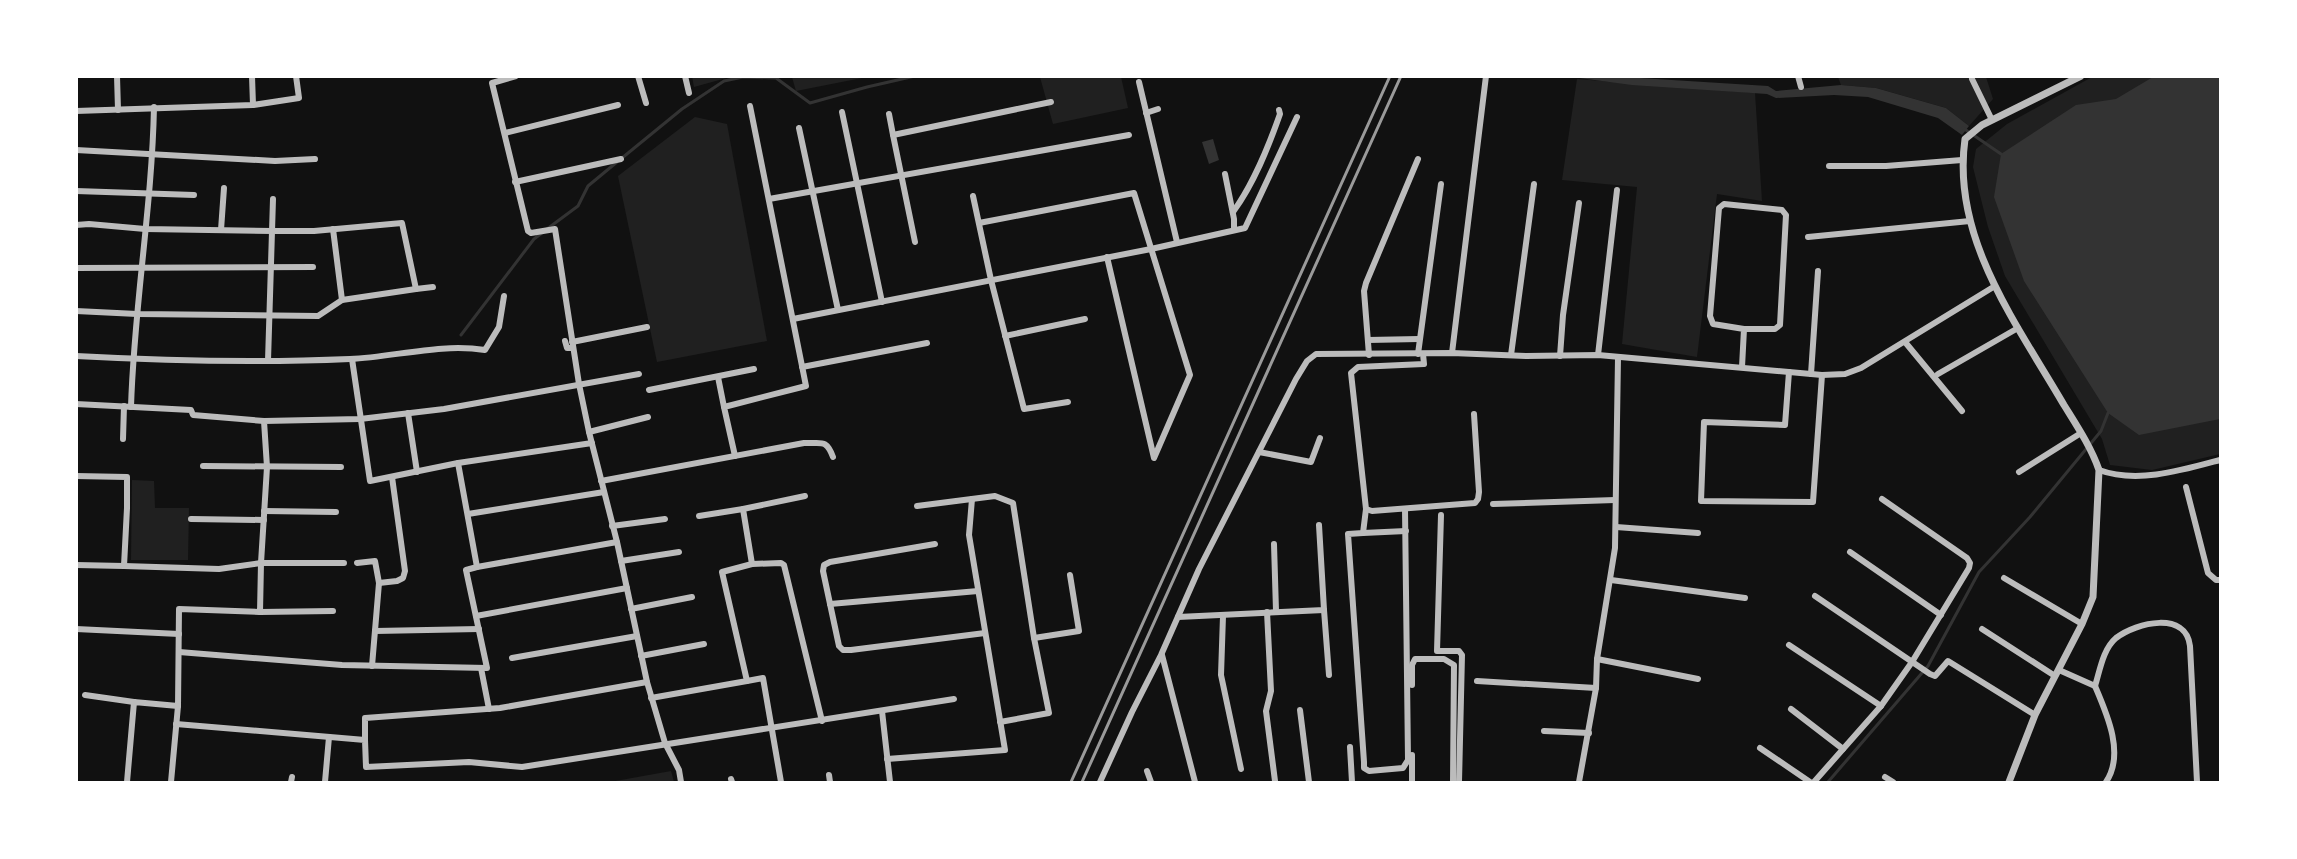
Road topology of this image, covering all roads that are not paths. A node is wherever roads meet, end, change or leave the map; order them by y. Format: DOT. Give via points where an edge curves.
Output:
graph roads {
  1 [pos="117,76"];
  2 [pos="252,76"];
  3 [pos="296,76"];
  4 [pos="516,76"];
  5 [pos="638,76"];
  6 [pos="685,76"];
  7 [pos="1486,76"];
  8 [pos="1798,76"];
  9 [pos="2081,76"];
  10 [pos="1972,79"];
  11 [pos="1138,82"];
  12 [pos="1802,87"];
  13 [pos="689,93"];
  14 [pos="1051,102"];
  15 [pos="646,103"];
  16 [pos="253,105"];
  17 [pos="618,105"];
  18 [pos="750,106"];
  19 [pos="154,107"];
  20 [pos="1158,109"];
  21 [pos="118,110"];
  22 [pos="1279,110"];
  23 [pos="76,111"];
  24 [pos="842,112"];
  25 [pos="1146,113"];
  26 [pos="889,114"];
  27 [pos="1297,117"];
  28 [pos="1992,120"];
  29 [pos="798,128"];
  30 [pos="504,133"];
  31 [pos="893,135"];
  32 [pos="1129,135"];
  33 [pos="76,150"];
  34 [pos="153,154"];
  35 [pos="315,159"];
  36 [pos="621,159"];
  37 [pos="1418,159"];
  38 [pos="1962,160"];
  39 [pos="1829,166"];
  40 [pos="1225,174"];
  41 [pos="901,175"];
  42 [pos="515,182"];
  43 [pos="857,183"];
  44 [pos="1441,184"];
  45 [pos="1534,184"];
  46 [pos="224,188"];
  47 [pos="1617,190"];
  48 [pos="76,191"];
  49 [pos="812,191"];
  50 [pos="150,193"];
  51 [pos="194,195"];
  52 [pos="973,196"];
  53 [pos="273,199"];
  54 [pos="768,199"];
  55 [pos="1579,203"];
  56 [pos="1233,212"];
  57 [pos="1970,222"];
  58 [pos="979,223"];
  59 [pos="76,225"];
  60 [pos="145,229"];
  61 [pos="333,229"];
  62 [pos="221,230"];
  63 [pos="1234,230"];
  64 [pos="272,231"];
  65 [pos="1808,237"];
  66 [pos="915,242"];
  67 [pos="1177,242"];
  68 [pos="1151,249"];
  69 [pos="1107,257"];
  70 [pos="313,267"];
  71 [pos="76,268"];
  72 [pos="271,268"];
  73 [pos="141,269"];
  74 [pos="1818,271"];
  75 [pos="991,280"];
  76 [pos="1995,286"];
  77 [pos="433,287"];
  78 [pos="416,289"];
  79 [pos="504,296"];
  80 [pos="342,300"];
  81 [pos="882,302"];
  82 [pos="76,310"];
  83 [pos="838,310"];
  84 [pos="136,314"];
  85 [pos="270,316"];
  86 [pos="793,319"];
  87 [pos="1085,320"];
  88 [pos="647,327"];
  89 [pos="1744,328"];
  90 [pos="2018,328"];
  91 [pos="1005,336"];
  92 [pos="1419,339"];
  93 [pos="1368,340"];
  94 [pos="1905,342"];
  95 [pos="927,343"];
  96 [pos="570,344"];
  97 [pos="1452,353"];
  98 [pos="1421,354"];
  99 [pos="1366,355"];
  100 [pos="1380,355"];
  101 [pos="1511,355"];
  102 [pos="1598,355"];
  103 [pos="76,356"];
  104 [pos="1560,356"];
  105 [pos="1618,358"];
  106 [pos="132,359"];
  107 [pos="352,359"];
  108 [pos="268,361"];
  109 [pos="1380,366"];
  110 [pos="802,367"];
  111 [pos="1362,367"];
  112 [pos="1742,367"];
  113 [pos="754,369"];
  114 [pos="1789,372"];
  115 [pos="639,374"];
  116 [pos="1811,374"];
  117 [pos="1822,375"];
  118 [pos="1938,375"];
  119 [pos="718,377"];
  120 [pos="579,384"];
  121 [pos="648,390"];
  122 [pos="1068,402"];
  123 [pos="76,404"];
  124 [pos="127,407"];
  125 [pos="724,407"];
  126 [pos="1962,411"];
  127 [pos="408,413"];
  128 [pos="1474,414"];
  129 [pos="648,417"];
  130 [pos="360,419"];
  131 [pos="264,421"];
  132 [pos="589,432"];
  133 [pos="2081,433"];
  134 [pos="1320,438"];
  135 [pos="123,439"];
  136 [pos="591,442"];
  137 [pos="1259,452"];
  138 [pos="735,456"];
  139 [pos="833,457"];
  140 [pos="2220,460"];
  141 [pos="458,463"];
  142 [pos="203,466"];
  143 [pos="267,467"];
  144 [pos="341,467"];
  145 [pos="2099,470"];
  146 [pos="417,472"];
  147 [pos="2019,472"];
  148 [pos="76,476"];
  149 [pos="392,477"];
  150 [pos="601,481"];
  151 [pos="2186,487"];
  152 [pos="604,492"];
  153 [pos="805,495"];
  154 [pos="972,499"];
  155 [pos="1882,499"];
  156 [pos="1615,500"];
  157 [pos="1493,504"];
  158 [pos="917,506"];
  159 [pos="1366,508"];
  160 [pos="1405,508"];
  161 [pos="743,509"];
  162 [pos="264,511"];
  163 [pos="336,512"];
  164 [pos="468,514"];
  165 [pos="1441,515"];
  166 [pos="699,516"];
  167 [pos="191,519"];
  168 [pos="665,519"];
  169 [pos="264,520"];
  170 [pos="1319,525"];
  171 [pos="612,526"];
  172 [pos="1616,527"];
  173 [pos="1406,531"];
  174 [pos="1363,533"];
  175 [pos="1698,533"];
  176 [pos="617,542"];
  177 [pos="935,544"];
  178 [pos="1274,544"];
  179 [pos="679,552"];
  180 [pos="1850,552"];
  181 [pos="621,561"];
  182 [pos="261,563"];
  183 [pos="344,563"];
  184 [pos="357,563"];
  185 [pos="76,564"];
  186 [pos="752,564"];
  187 [pos="124,566"];
  188 [pos="477,567"];
  189 [pos="1070,575"];
  190 [pos="2004,578"];
  191 [pos="1611,580"];
  192 [pos="2220,580"];
  193 [pos="379,583"];
  194 [pos="627,588"];
  195 [pos="978,591"];
  196 [pos="1815,596"];
  197 [pos="692,597"];
  198 [pos="1745,598"];
  199 [pos="830,604"];
  200 [pos="631,609"];
  201 [pos="1324,610"];
  202 [pos="333,611"];
  203 [pos="1276,611"];
  204 [pos="260,612"];
  205 [pos="1267,612"];
  206 [pos="1941,615"];
  207 [pos="476,616"];
  208 [pos="1223,616"];
  209 [pos="1178,617"];
  210 [pos="2082,624"];
  211 [pos="76,629"];
  212 [pos="479,629"];
  213 [pos="1982,629"];
  214 [pos="375,631"];
  215 [pos="985,633"];
  216 [pos="178,634"];
  217 [pos="637,636"];
  218 [pos="1034,638"];
  219 [pos="704,644"];
  220 [pos="1789,645"];
  221 [pos="179,652"];
  222 [pos="1161,655"];
  223 [pos="641,656"];
  224 [pos="512,658"];
  225 [pos="1597,659"];
  226 [pos="1915,664"];
  227 [pos="372,666"];
  228 [pos="481,668"];
  229 [pos="2057,673"];
  230 [pos="1329,675"];
  231 [pos="1698,679"];
  232 [pos="747,681"];
  233 [pos="1477,681"];
  234 [pos="647,682"];
  235 [pos="2095,686"];
  236 [pos="1596,688"];
  237 [pos="85,695"];
  238 [pos="651,698"];
  239 [pos="954,699"];
  240 [pos="135,702"];
  241 [pos="178,706"];
  242 [pos="1881,706"];
  243 [pos="489,709"];
  244 [pos="1791,709"];
  245 [pos="1300,710"];
  246 [pos="882,711"];
  247 [pos="2035,715"];
  248 [pos="822,721"];
  249 [pos="1000,722"];
  250 [pos="176,724"];
  251 [pos="770,729"];
  252 [pos="1544,731"];
  253 [pos="1589,733"];
  254 [pos="329,737"];
  255 [pos="365,740"];
  256 [pos="665,743"];
  257 [pos="1350,747"];
  258 [pos="1760,748"];
  259 [pos="1843,749"];
  260 [pos="887,759"];
  261 [pos="1241,769"];
  262 [pos="1147,771"];
  263 [pos="1885,777"];
  264 [pos="1275,781"];
  265 [pos="127,783"];
  266 [pos="171,783"];
  267 [pos="325,783"];
  268 [pos="681,783"];
  269 [pos="781,783"];
  270 [pos="890,783"];
  271 [pos="1100,783"];
  272 [pos="1151,783"];
  273 [pos="1195,783"];
  274 [pos="1309,783"];
  275 [pos="1352,783"];
  276 [pos="1412,783"];
  277 [pos="1453,783"];
  278 [pos="1459,783"];
  279 [pos="1579,783"];
  280 [pos="1812,783"];
  281 [pos="1893,783"];
  282 [pos="2009,783"];
  283 [pos="2106,783"];
  284 [pos="2197,783"];
  1 -- 21 [label="street"];
  2 -- 16 [label="street"];
  3 -- 16 [label="street" via="299,98"];
  4 -- 30 [label="street" via="492,83"];
  5 -- 15 [label="street"];
  6 -- 13 [label="street"];
  7 -- 97 [label="street"];
  8 -- 12 [label="street"];
  9 -- 28 [label="street"];
  10 -- 28 [label="street"];
  11 -- 25 [label="street"];
  14 -- 31 [label="street"];
  16 -- 19 [label="street"];
  17 -- 30 [label="street"];
  18 -- 54 [label="street"];
  19 -- 21 [label="street"];
  19 -- 34 [label="street"];
  20 -- 25 [label="street"];
  21 -- 23 [label="street"];
  22 -- 56 [label="street" via="1258,168"];
  24 -- 43 [label="street"];
  25 -- 67 [label="street"];
  26 -- 31 [label="street"];
  27 -- 63 [label="street" via="1245,228"];
  28 -- 38 [label="street" via="1965,139"];
  29 -- 49 [label="street"];
  30 -- 42 [label="street"];
  31 -- 41 [label="street"];
  32 -- 41 [label="street"];
  33 -- 34 [label="street"];
  34 -- 35 [label="street" via="275,161"];
  34 -- 50 [label="street"];
  36 -- 42 [label="street"];
  37 -- 93 [label="street" via="1366,283"];
  38 -- 39 [label="street"];
  38 -- 57 [label="street"];
  40 -- 56 [label="street"];
  41 -- 43 [label="street"];
  41 -- 66 [label="street"];
  42 -- 96 [label="street" via="528,231 555,229"];
  43 -- 49 [label="street"];
  43 -- 81 [label="street"];
  44 -- 92 [label="street"];
  45 -- 101 [label="street"];
  46 -- 62 [label="street"];
  47 -- 102 [label="street"];
  48 -- 50 [label="street"];
  49 -- 54 [label="street"];
  49 -- 83 [label="street"];
  50 -- 51 [label="street"];
  50 -- 60 [label="street"];
  52 -- 58 [label="street"];
  53 -- 64 [label="street"];
  54 -- 86 [label="street"];
  55 -- 104 [label="street"];
  56 -- 63 [label="street"];
  57 -- 65 [label="street"];
  57 -- 76 [label="street"];
  58 -- 68 [label="street" via="1134,193"];
  58 -- 75 [label="street"];
  59 -- 60 [label="street"];
  60 -- 62 [label="street"];
  60 -- 73 [label="street"];
  61 -- 64 [label="street"];
  61 -- 78 [label="street" via="402,223"];
  61 -- 80 [label="street"];
  62 -- 64 [label="street"];
  63 -- 67 [label="street"];
  64 -- 72 [label="street"];
  67 -- 68 [label="street"];
  68 -- 69 [label="street"];
  68 -- 69 [label="street" via="1190,375 1155,458"];
  69 -- 75 [label="street"];
  70 -- 72 [label="street"];
  71 -- 73 [label="street"];
  72 -- 73 [label="street"];
  72 -- 85 [label="street"];
  73 -- 84 [label="street"];
  74 -- 116 [label="street"];
  75 -- 81 [label="street"];
  75 -- 91 [label="street"];
  76 -- 90 [label="street"];
  76 -- 94 [label="street"];
  77 -- 78 [label="street"];
  78 -- 80 [label="street"];
  79 -- 107 [label="street" via="499,327 485,350 462,347"];
  80 -- 85 [label="street" via="318,316"];
  81 -- 83 [label="street"];
  82 -- 84 [label="street"];
  83 -- 86 [label="street"];
  84 -- 85 [label="street"];
  84 -- 106 [label="street"];
  85 -- 108 [label="street"];
  86 -- 110 [label="street"];
  87 -- 91 [label="street"];
  88 -- 96 [label="street"];
  89 -- 89 [label="street" via="1713,324 1710,316 1719,208 1724,204 1782,210 1786,215 1780,325 1775,329"];
  89 -- 112 [label="street"];
  90 -- 118 [label="street"];
  90 -- 133 [label="street"];
  91 -- 122 [label="street" via="1024,409"];
  92 -- 93 [label="street"];
  92 -- 98 [label="street"];
  93 -- 99 [label="street"];
  94 -- 117 [label="street" via="1852,373"];
  94 -- 126 [label="street"];
  95 -- 110 [label="street"];
  96 -- 120 [label="street"];
  97 -- 98 [label="street"];
  97 -- 101 [label="street"];
  98 -- 100 [label="street"];
  98 -- 109 [label="street" via="1424,364"];
  99 -- 100 [label="street"];
  99 -- 111 [label="street"];
  99 -- 137 [label="street" via="1311,356"];
  100 -- 109 [label="street"];
  101 -- 104 [label="street"];
  102 -- 104 [label="street"];
  102 -- 105 [label="street"];
  103 -- 106 [label="street"];
  105 -- 112 [label="street"];
  105 -- 156 [label="street"];
  106 -- 108 [label="street"];
  106 -- 124 [label="street"];
  107 -- 108 [label="street"];
  107 -- 130 [label="street"];
  109 -- 111 [label="street"];
  110 -- 125 [label="street" via="806,386"];
  111 -- 159 [label="street" via="1351,373"];
  112 -- 114 [label="street"];
  113 -- 119 [label="street"];
  114 -- 116 [label="street"];
  114 -- 117 [label="street" via="1785,425 1704,422 1701,501 1813,502"];
  115 -- 120 [label="street"];
  116 -- 117 [label="street"];
  119 -- 121 [label="street"];
  119 -- 125 [label="street"];
  120 -- 127 [label="street"];
  120 -- 132 [label="street"];
  123 -- 124 [label="street"];
  124 -- 131 [label="street" via="190,410 193,415"];
  124 -- 135 [label="street"];
  125 -- 138 [label="street"];
  127 -- 130 [label="street"];
  127 -- 146 [label="street"];
  128 -- 160 [label="street" via="1478,500 1470,504"];
  129 -- 132 [label="street"];
  130 -- 131 [label="street"];
  130 -- 149 [label="street" via="370,481"];
  131 -- 143 [label="street"];
  132 -- 136 [label="street"];
  133 -- 145 [label="street"];
  133 -- 147 [label="street"];
  134 -- 137 [label="street" via="1311,462"];
  136 -- 141 [label="street"];
  136 -- 150 [label="street"];
  137 -- 209 [label="street"];
  138 -- 139 [label="street" via="804,443 825,443"];
  138 -- 150 [label="street"];
  140 -- 145 [label="street" via="2143,475"];
  141 -- 146 [label="street"];
  141 -- 164 [label="street"];
  142 -- 143 [label="street"];
  143 -- 144 [label="street"];
  143 -- 162 [label="street"];
  145 -- 210 [label="street" via="2093,597"];
  146 -- 149 [label="street"];
  148 -- 187 [label="street" via="127,477"];
  149 -- 193 [label="street" via="405,571 397,581"];
  150 -- 152 [label="street"];
  151 -- 192 [label="street" via="2208,573"];
  152 -- 164 [label="street"];
  152 -- 171 [label="street"];
  153 -- 161 [label="street"];
  154 -- 158 [label="street"];
  154 -- 195 [label="street" via="969,534"];
  154 -- 218 [label="street" via="995,496 1013,503"];
  155 -- 206 [label="street" via="1970,563"];
  156 -- 157 [label="street"];
  156 -- 172 [label="street"];
  159 -- 160 [label="street"];
  159 -- 174 [label="street"];
  160 -- 173 [label="street"];
  161 -- 166 [label="street"];
  161 -- 186 [label="street"];
  162 -- 163 [label="street"];
  162 -- 169 [label="street"];
  164 -- 188 [label="street"];
  165 -- 278 [label="street" via="1437,651 1459,651 1462,656"];
  167 -- 169 [label="street"];
  168 -- 171 [label="street"];
  169 -- 182 [label="street"];
  170 -- 201 [label="street"];
  171 -- 176 [label="street"];
  172 -- 175 [label="street"];
  172 -- 191 [label="street"];
  173 -- 174 [label="street"];
  173 -- 174 [label="street" via="1408,760 1403,768 1369,771 1364,762 1348,534"];
  176 -- 181 [label="street"];
  176 -- 188 [label="street"];
  177 -- 199 [label="street" via="830,562 823,571"];
  178 -- 203 [label="street"];
  179 -- 181 [label="street"];
  180 -- 206 [label="street"];
  181 -- 194 [label="street"];
  182 -- 183 [label="street"];
  182 -- 187 [label="street" via="219,569"];
  182 -- 204 [label="street"];
  184 -- 193 [label="street" via="375,561"];
  185 -- 187 [label="street"];
  186 -- 232 [label="street" via="722,572"];
  186 -- 248 [label="street" via="784,565"];
  188 -- 207 [label="street" via="466,570"];
  189 -- 218 [label="street" via="1079,631"];
  190 -- 210 [label="street"];
  191 -- 198 [label="street"];
  191 -- 225 [label="street"];
  193 -- 214 [label="street"];
  194 -- 200 [label="street"];
  194 -- 207 [label="street"];
  195 -- 199 [label="street"];
  195 -- 215 [label="street"];
  196 -- 226 [label="street"];
  197 -- 200 [label="street"];
  199 -- 215 [label="street" via="843,650"];
  200 -- 217 [label="street"];
  201 -- 203 [label="street"];
  201 -- 230 [label="street"];
  202 -- 204 [label="street"];
  203 -- 205 [label="street"];
  204 -- 216 [label="street" via="179,609"];
  205 -- 208 [label="street"];
  205 -- 264 [label="street" via="1271,691 1266,711"];
  206 -- 226 [label="street"];
  207 -- 212 [label="street"];
  208 -- 209 [label="street"];
  208 -- 261 [label="street" via="1221,675"];
  209 -- 222 [label="street"];
  210 -- 229 [label="street"];
  211 -- 216 [label="street"];
  212 -- 214 [label="street"];
  212 -- 228 [label="street" via="487,668"];
  213 -- 229 [label="street"];
  214 -- 227 [label="street"];
  215 -- 249 [label="street"];
  216 -- 221 [label="street"];
  217 -- 223 [label="street"];
  217 -- 224 [label="street"];
  218 -- 249 [label="street" via="1049,712"];
  219 -- 223 [label="street"];
  220 -- 242 [label="street"];
  221 -- 227 [label="street"];
  221 -- 241 [label="street"];
  222 -- 271 [label="street"];
  222 -- 273 [label="street"];
  223 -- 234 [label="street"];
  225 -- 231 [label="street"];
  225 -- 236 [label="street"];
  226 -- 242 [label="street"];
  226 -- 247 [label="street" via="1935,676 1948,662"];
  227 -- 228 [label="street"];
  228 -- 243 [label="street"];
  229 -- 235 [label="street"];
  229 -- 247 [label="street"];
  232 -- 238 [label="street"];
  232 -- 251 [label="street" via="763,678"];
  233 -- 236 [label="street"];
  234 -- 238 [label="street"];
  234 -- 243 [label="street"];
  235 -- 283 [label="street" via="2107,711 2115,758"];
  235 -- 284 [label="street" via="2108,648 2116,638 2162,623 2184,630 2190,646"];
  236 -- 253 [label="street"];
  237 -- 240 [label="street"];
  238 -- 256 [label="street"];
  239 -- 246 [label="street"];
  240 -- 241 [label="street"];
  240 -- 265 [label="street"];
  241 -- 250 [label="street"];
  242 -- 259 [label="street"];
  243 -- 255 [label="street" via="365,718"];
  244 -- 259 [label="street"];
  245 -- 274 [label="street"];
  246 -- 248 [label="street"];
  246 -- 260 [label="street"];
  247 -- 282 [label="street"];
  248 -- 251 [label="street"];
  249 -- 260 [label="street" via="1005,750"];
  250 -- 254 [label="street"];
  250 -- 266 [label="street"];
  251 -- 256 [label="street"];
  251 -- 269 [label="street"];
  252 -- 253 [label="street"];
  253 -- 279 [label="street"];
  254 -- 255 [label="street"];
  254 -- 267 [label="street"];
  255 -- 256 [label="street" via="366,767 469,762 522,767"];
  256 -- 268 [label="street"];
  257 -- 275 [label="street"];
  258 -- 280 [label="street"];
  259 -- 280 [label="street"];
  260 -- 270 [label="street"];
  262 -- 272 [label="street"];
  263 -- 281 [label="street"];
  276 -- 277 [label="street" via="1412,665 1418,658 1444,659 1454,665"];
}
